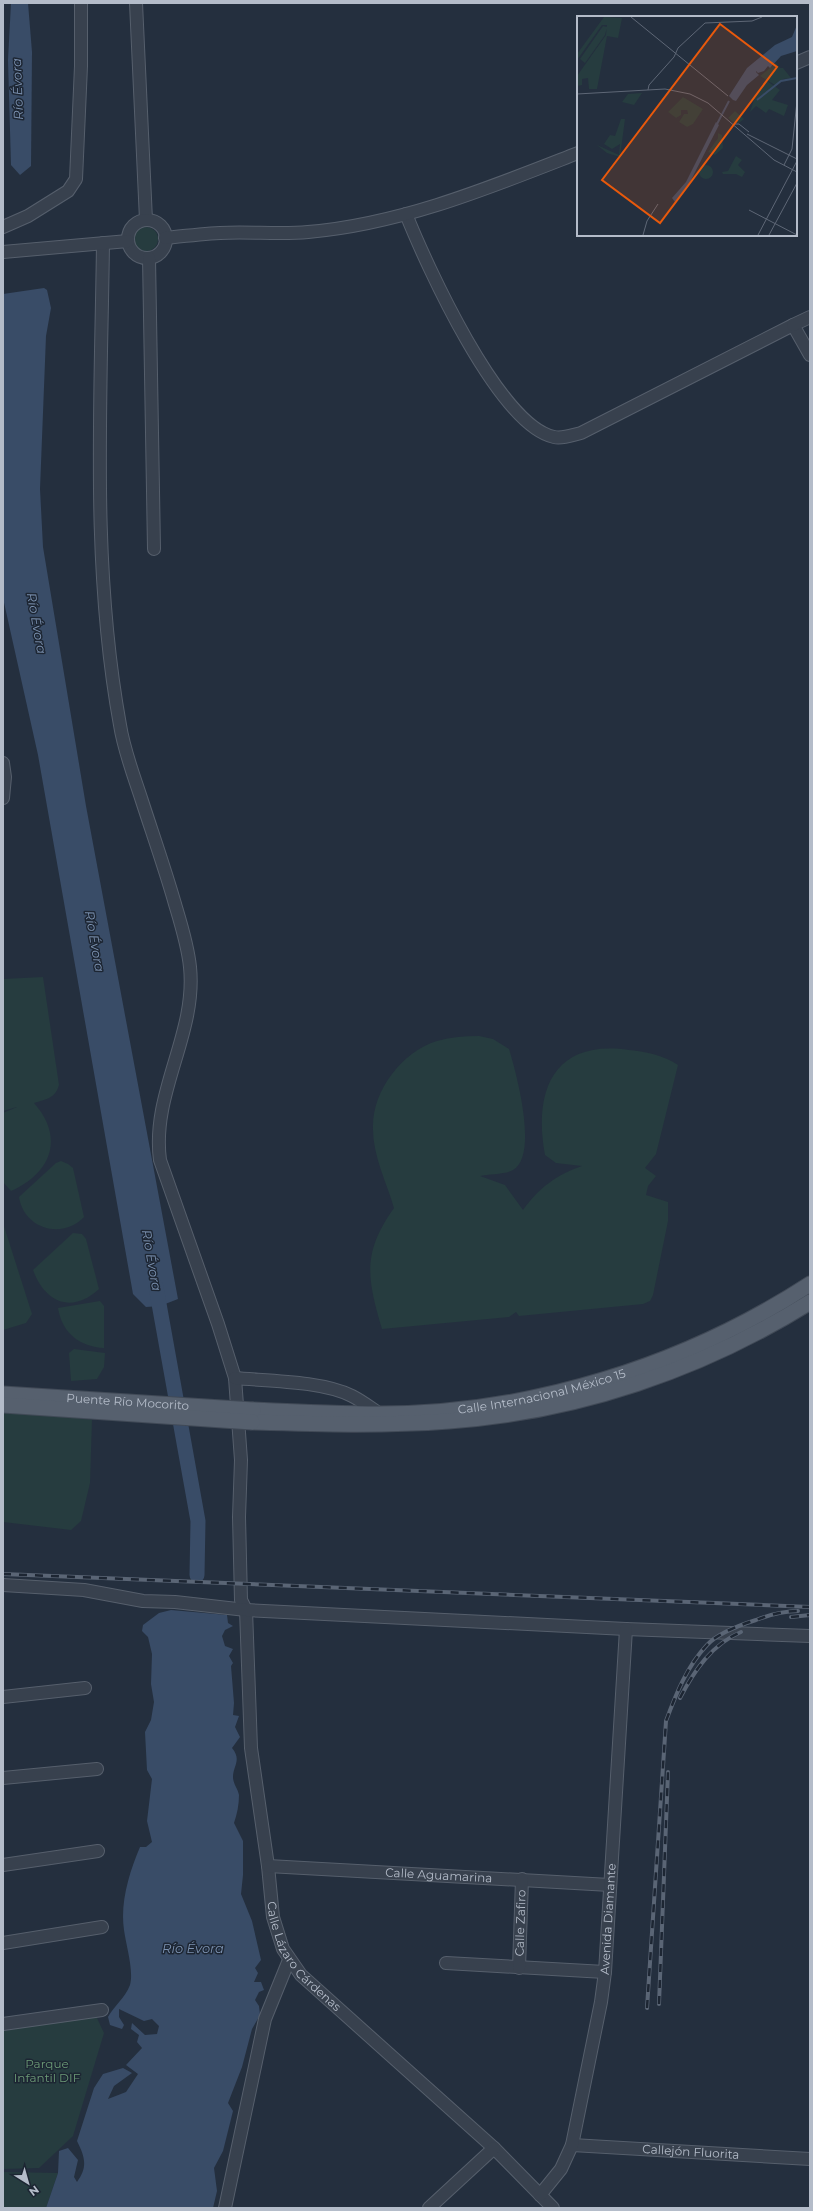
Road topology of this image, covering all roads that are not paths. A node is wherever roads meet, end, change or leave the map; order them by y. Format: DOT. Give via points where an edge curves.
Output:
graph roads {
  1 [pos="81,3"];
  2 [pos="136,3"];
  3 [pos="810,57"];
  4 [pos="797,63"];
  5 [pos="577,152"];
  6 [pos="406,214"];
  7 [pos="146,220"];
  8 [pos="3,227"];
  9 [pos="165,238"];
  10 [pos="128,242"];
  11 [pos="103,243"];
  12 [pos="3,252"];
  13 [pos="149,258"];
  14 [pos="810,317"];
  15 [pos="792,325"];
  16 [pos="810,356"];
  17 [pos="154,549"];
  18 [pos="3,763"];
  19 [pos="3,798"];
  20 [pos="810,1284"];
  21 [pos="810,1302"];
  22 [pos="235,1378"];
  23 [pos="3,1394"];
  24 [pos="3,1405"];
  25 [pos="380,1414"];
  26 [pos="253,1416"];
  27 [pos="3,1585"];
  28 [pos="246,1610"];
  29 [pos="626,1629"];
  30 [pos="810,1636"];
  31 [pos="84,1688"];
  32 [pos="3,1697"];
  33 [pos="97,1769"];
  34 [pos="3,1778"];
  35 [pos="98,1852"];
  36 [pos="3,1865"];
  37 [pos="268,1866"];
  38 [pos="522,1879"];
  39 [pos="610,1885"];
  40 [pos="102,1927"];
  41 [pos="3,1943"];
  42 [pos="289,1960"];
  43 [pos="446,1963"];
  44 [pos="519,1968"];
  45 [pos="605,1972"];
  46 [pos="102,2010"];
  47 [pos="3,2024"];
  48 [pos="572,2145"];
  49 [pos="494,2148"];
  50 [pos="810,2160"];
  51 [pos="540,2195"];
  52 [pos="434,2206"];
  53 [pos="225,2208"];
  54 [pos="553,2208"];
  1 -- 8 [label="street" via="76,179 61,196 28,216"];
  2 -- 7 [label="street"];
  3 -- 4 [label="street"];
  5 -- 6 [label="street" via="475,193"];
  6 -- 9 [label="street" via="308,232 221,233"];
  6 -- 15 [label="street" via="431,275 485,371 512,408 539,430 554,437 581,433"];
  7 -- 9 [label="street" via="160,226"];
  7 -- 10 [label="street" via="133,226 129,232"];
  9 -- 13 [label="street" via="164,247 160,252"];
  10 -- 11 [label="street"];
  10 -- 13 [label="street" via="136,255"];
  11 -- 12 [label="street"];
  11 -- 22 [label="street, Calle Lázaro Cárdenas" via="100,540 110,658 127,755 178,914 192,982 185,1022 160,1113 158,1145 160,1160"];
  13 -- 17 [label="street"];
  14 -- 15 [label="street"];
  15 -- 16 [label="street"];
  18 -- 19 [label="street"];
  20 -- 25 [label="main road, Calle Internacional México 15" via="762,1314 703,1343 602,1380 551,1394 487,1405"];
  21 -- 26 [label="main road, Calle Internacional México 15" via="768,1327 688,1364 624,1388 569,1403 504,1415 442,1422 376,1425"];
  22 -- 25 [label="street" via="337,1390"];
  22 -- 28 [label="street, Calle Lázaro Cárdenas" via="241,1460 241,1600"];
  23 -- 26 [label="main road, Puente Río Mocorito, bridge"];
  24 -- 26 [label="main road, Puente Río Mocorito, bridge"];
  25 -- 26 [label="main road, Calle Internacional México 15"];
  27 -- 28 [label="street" via="84,1590 143,1601"];
  28 -- 29 [label="street"];
  28 -- 37 [label="street, Calle Lázaro Cárdenas" via="251,1748"];
  29 -- 30 [label="street"];
  29 -- 39 [label="street, Avenida Diamante"];
  31 -- 32 [label="street"];
  33 -- 34 [label="street"];
  35 -- 36 [label="street"];
  37 -- 38 [label="street, Calle Aguamarina"];
  37 -- 42 [label="street, Calle Lázaro Cárdenas" via="273,1917 279,1939"];
  38 -- 39 [label="street, Calle Aguamarina"];
  38 -- 44 [label="street, Calle Zafiro"];
  39 -- 45 [label="street, Avenida Diamante"];
  40 -- 41 [label="street"];
  42 -- 49 [label="street, Calle Lázaro Cárdenas" via="302,1975"];
  42 -- 53 [label="street" via="265,2019"];
  43 -- 44 [label="street"];
  44 -- 45 [label="street"];
  45 -- 48 [label="street, Avenida Diamante"];
  46 -- 47 [label="street"];
  48 -- 50 [label="street, Callejón Fluorita"];
  48 -- 51 [label="street, Avenida Diamante" via="561,2169"];
  49 -- 51 [label="street, Calle Lázaro Cárdenas"];
  49 -- 52 [label="street"];
  51 -- 54 [label="street, Calle Lázaro Cárdenas"];
}
